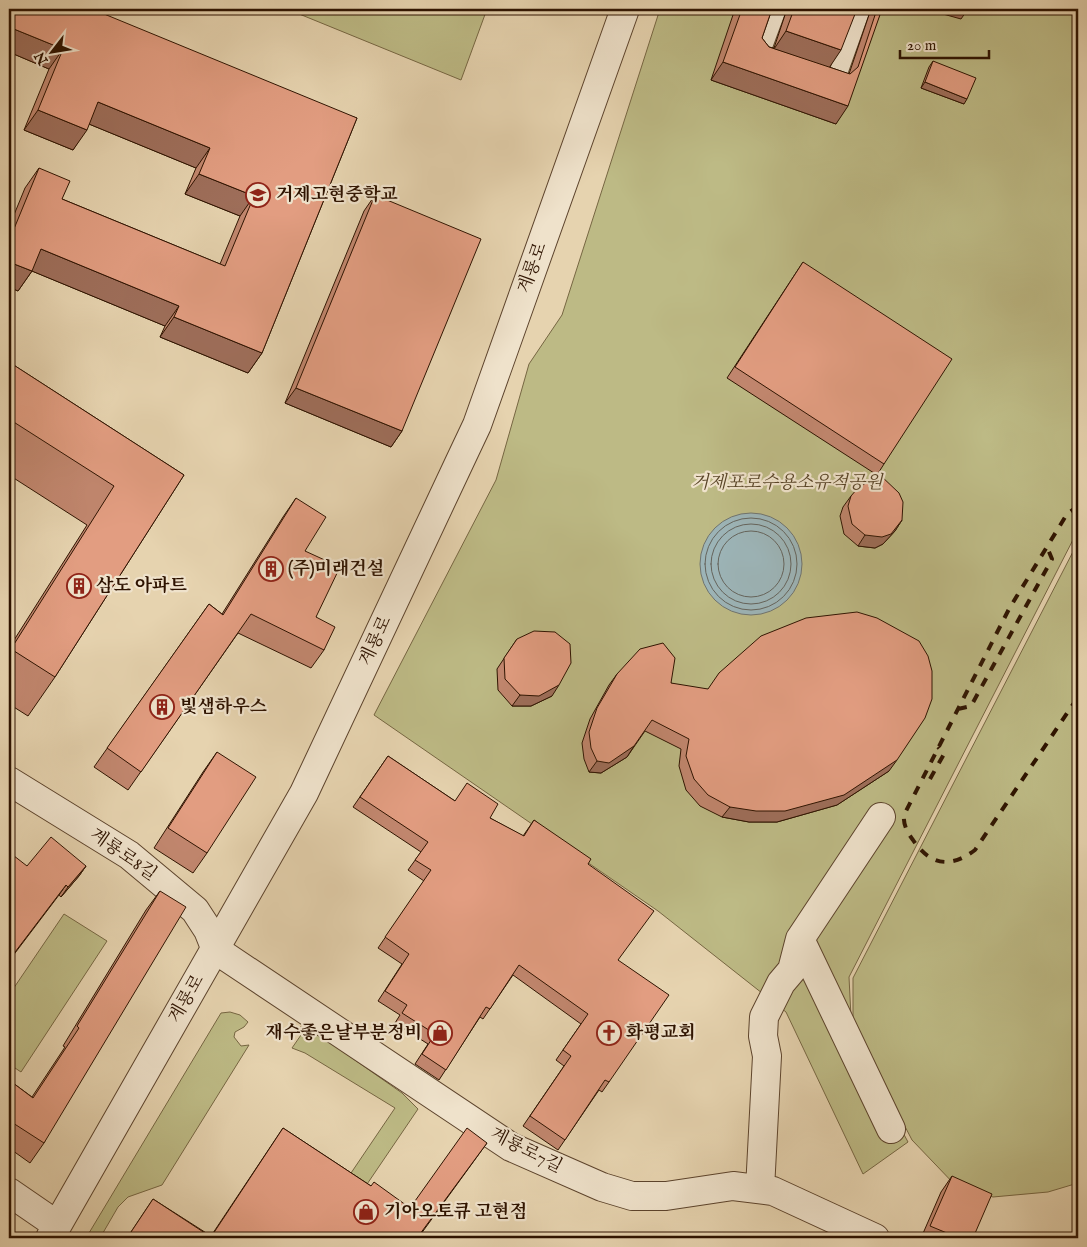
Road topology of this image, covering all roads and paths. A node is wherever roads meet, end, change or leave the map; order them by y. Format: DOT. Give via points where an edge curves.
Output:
graph roads {
  1 [pos="625,9"];
  2 [pos="777,9"];
  3 [pos="861,9"];
  4 [pos="788,65"];
  5 [pos="807,72"];
  6 [pos="9,781"];
  7 [pos="881,817"];
  8 [pos="800,939"];
  9 [pos="216,950"];
  10 [pos="891,1129"];
  11 [pos="760,1189"];
  12 [pos="9,1192"];
  13 [pos="54,1232"];
  14 [pos="875,1238"];
  1 -- 9 [label="street, 계룡로" via="477,425 304,793"];
  2 -- 4 [label="lane" via="760,55"];
  3 -- 5 [label="lane" via="835,82"];
  6 -- 9 [label="street, 계룡로8길" via="129,855 195,910"];
  7 -- 8 [label="street"];
  8 -- 10 [label="street"];
  8 -- 11 [label="street" via="792,970 764,1017 767,1056"];
  9 -- 11 [label="street, 계룡로7길" via="511,1147 602,1187 632,1196 666,1196 732,1186"];
  9 -- 13 [label="street, 계룡로"];
  11 -- 14 [label="street, 계룡로7길" via="786,1196"];
  12 -- 13 [label="street"];
}
